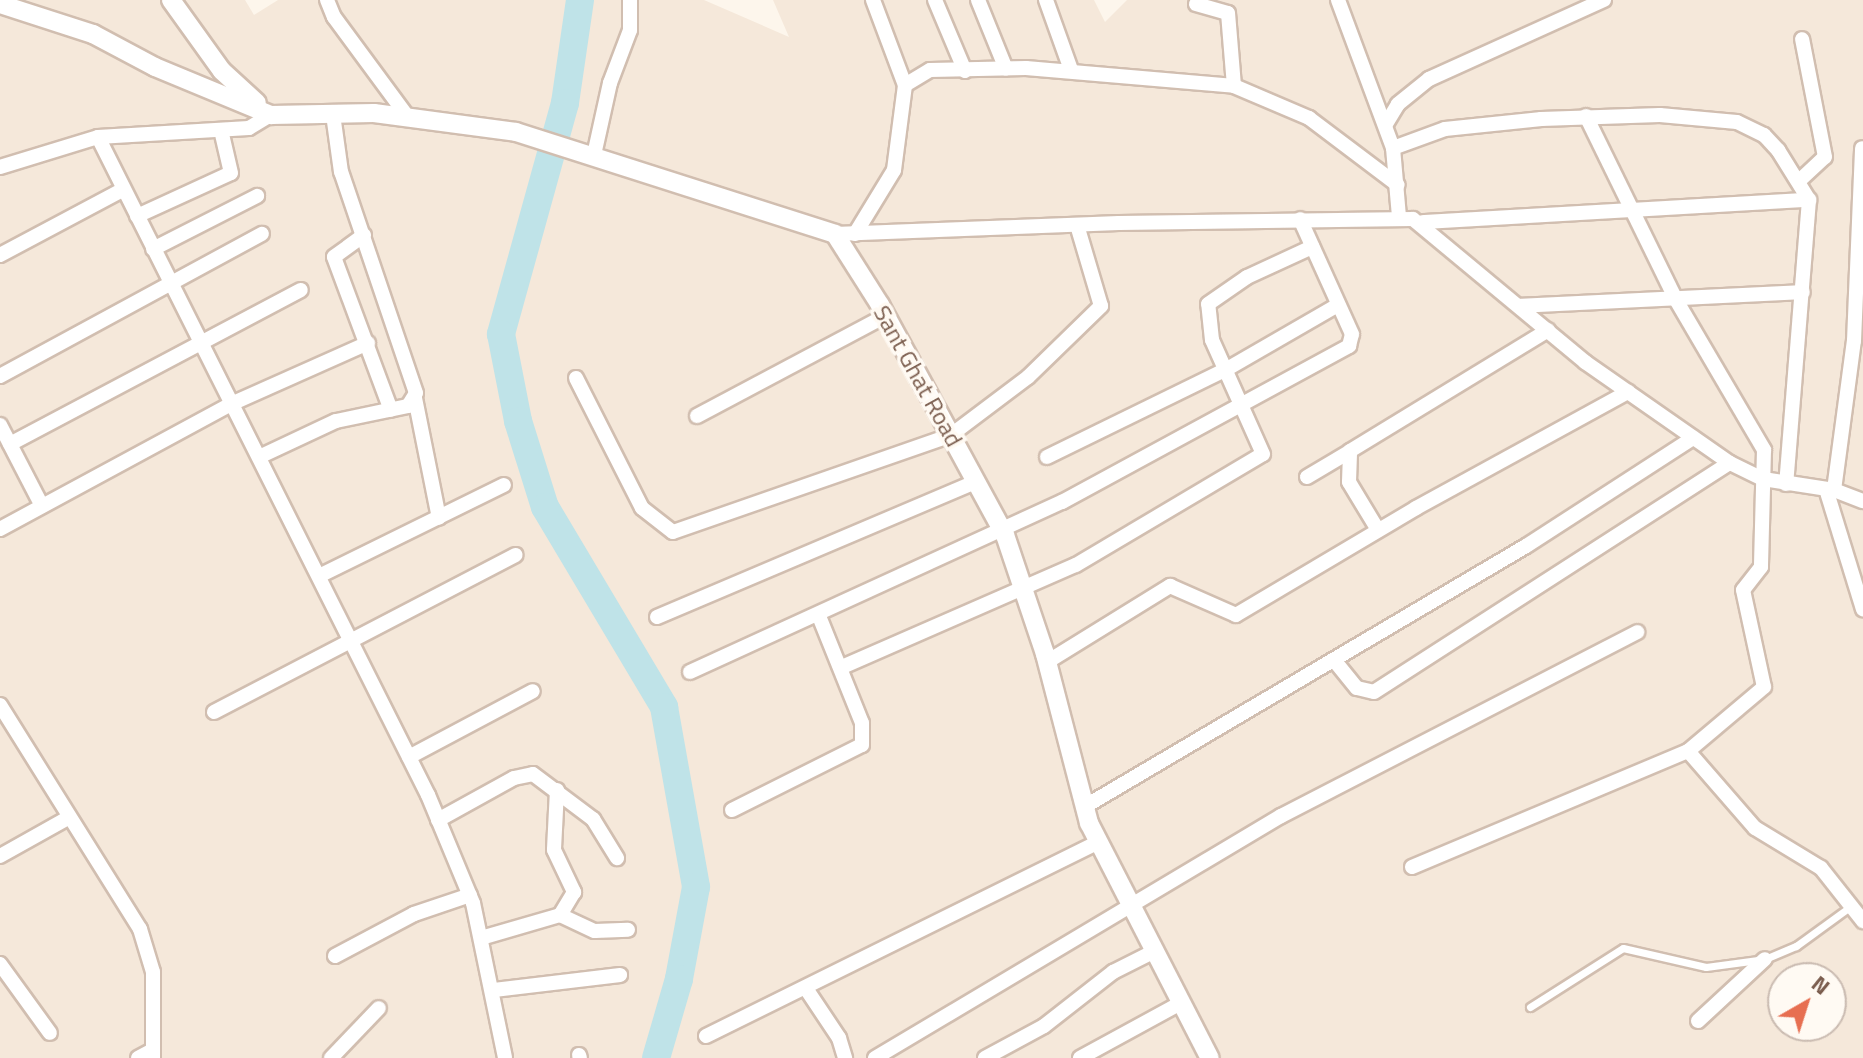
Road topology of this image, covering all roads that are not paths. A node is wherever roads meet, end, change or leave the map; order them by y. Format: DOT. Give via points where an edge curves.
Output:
graph roads {
  1 [pos="171,0"];
  2 [pos="327,0"];
  3 [pos="630,0"];
  4 [pos="873,0"];
  5 [pos="935,0"];
  6 [pos="978,0"];
  7 [pos="1046,0"];
  8 [pos="1338,0"];
  9 [pos="1604,0"];
  10 [pos="1196,4"];
  11 [pos="13,7"];
  12 [pos="1802,39"];
  13 [pos="1006,69"];
  14 [pos="1071,70"];
  15 [pos="965,71"];
  16 [pos="905,85"];
  17 [pos="1234,86"];
  18 [pos="333,114"];
  19 [pos="271,115"];
  20 [pos="407,116"];
  21 [pos="1586,116"];
  22 [pos="1386,124"];
  23 [pos="221,130"];
  24 [pos="98,137"];
  25 [pos="1393,148"];
  26 [pos="1862,148"];
  27 [pos="591,153"];
  28 [pos="0,167"];
  29 [pos="1799,181"];
  30 [pos="1398,185"];
  31 [pos="124,189"];
  32 [pos="257,196"];
  33 [pos="1809,200"];
  34 [pos="1631,210"];
  35 [pos="137,216"];
  36 [pos="1399,217"];
  37 [pos="1300,219"];
  38 [pos="1423,222"];
  39 [pos="1077,225"];
  40 [pos="262,234"];
  41 [pos="835,234"];
  42 [pos="855,234"];
  43 [pos="364,235"];
  44 [pos="1312,247"];
  45 [pos="153,249"];
  46 [pos="0,255"];
  47 [pos="169,282"];
  48 [pos="301,290"];
  49 [pos="1803,292"];
  50 [pos="1675,298"];
  51 [pos="1338,305"];
  52 [pos="1519,306"];
  53 [pos="885,316"];
  54 [pos="1548,330"];
  55 [pos="368,343"];
  56 [pos="200,344"];
  57 [pos="1227,369"];
  58 [pos="0,376"];
  59 [pos="576,378"];
  60 [pos="1628,392"];
  61 [pos="415,398"];
  62 [pos="1243,401"];
  63 [pos="231,404"];
  64 [pos="391,410"];
  65 [pos="697,416"];
  66 [pos="0,425"];
  67 [pos="951,435"];
  68 [pos="1693,438"];
  69 [pos="10,444"];
  70 [pos="1350,451"];
  71 [pos="259,457"];
  72 [pos="1047,457"];
  73 [pos="1730,463"];
  74 [pos="1307,477"];
  75 [pos="1763,479"];
  76 [pos="975,482"];
  77 [pos="1786,484"];
  78 [pos="504,485"];
  79 [pos="1830,490"];
  80 [pos="1863,501"];
  81 [pos="42,506"];
  82 [pos="439,518"];
  83 [pos="0,529"];
  84 [pos="1002,530"];
  85 [pos="1378,530"];
  86 [pos="516,555"];
  87 [pos="319,576"];
  88 [pos="1025,585"];
  89 [pos="1863,609"];
  90 [pos="819,616"];
  91 [pos="657,617"];
  92 [pos="1637,632"];
  93 [pos="350,639"];
  94 [pos="1334,660"];
  95 [pos="1047,662"];
  96 [pos="842,667"];
  97 [pos="690,672"];
  98 [pos="533,691"];
  99 [pos="0,705"];
  100 [pos="214,712"];
  101 [pos="1688,751"];
  102 [pos="409,757"];
  103 [pos="557,790"];
  104 [pos="1084,807"];
  105 [pos="732,810"];
  106 [pos="68,818"];
  107 [pos="438,820"];
  108 [pos="1098,842"];
  109 [pos="0,856"];
  110 [pos="617,858"];
  111 [pos="1412,867"];
  112 [pos="470,895"];
  113 [pos="1851,906"];
  114 [pos="1130,910"];
  115 [pos="560,915"];
  116 [pos="1863,921"];
  117 [pos="628,930"];
  118 [pos="481,938"];
  119 [pos="1153,952"];
  120 [pos="335,956"];
  121 [pos="1765,959"];
  122 [pos="0,964"];
  123 [pos="620,975"];
  124 [pos="494,990"];
  125 [pos="807,990"];
  126 [pos="1181,1003"];
  127 [pos="1530,1007"];
  128 [pos="379,1008"];
  129 [pos="1698,1021"];
  130 [pos="50,1033"];
  131 [pos="706,1036"];
  132 [pos="153,1054"];
  133 [pos="1087,1056"];
  134 [pos="138,1058"];
  135 [pos="331,1058"];
  136 [pos="505,1058"];
  137 [pos="845,1058"];
  138 [pos="875,1058"];
  139 [pos="985,1058"];
  140 [pos="1210,1058"];
  1 -- 19 [label="street" via="222,71"];
  2 -- 20 [label="street"];
  3 -- 27 [label="street" via="630,30"];
  4 -- 16 [label="street"];
  5 -- 15 [label="street"];
  6 -- 13 [label="street"];
  7 -- 14 [label="street"];
  8 -- 22 [label="street"];
  9 -- 22 [label="street" via="1429,79 1398,104"];
  10 -- 17 [label="street" via="1228,13"];
  11 -- 19 [label="street" via="93,34 155,67"];
  12 -- 29 [label="street" via="1825,157"];
  13 -- 14 [label="street"];
  13 -- 15 [label="street"];
  14 -- 17 [label="street"];
  15 -- 16 [label="street" via="930,70"];
  16 -- 42 [label="street" via="898,157"];
  17 -- 30 [label="street" via="1309,118"];
  18 -- 19 [label="street"];
  18 -- 20 [label="street"];
  18 -- 43 [label="street" via="341,172"];
  19 -- 23 [label="street" via="249,128"];
  20 -- 27 [label="street" via="516,132"];
  21 -- 25 [label="street" via="1445,129"];
  21 -- 29 [label="street" via="1737,122 1764,135"];
  21 -- 34 [label="street"];
  22 -- 25 [label="street"];
  23 -- 24 [label="street"];
  23 -- 35 [label="street" via="231,173"];
  24 -- 28 [label="street"];
  24 -- 31 [label="street"];
  25 -- 30 [label="street"];
  26 -- 79 [label="street" via="1854,341"];
  27 -- 41 [label="street" via="654,180"];
  29 -- 33 [label="street"];
  30 -- 36 [label="street"];
  31 -- 35 [label="street"];
  31 -- 46 [label="street"];
  32 -- 45 [label="street"];
  33 -- 34 [label="street"];
  33 -- 49 [label="street"];
  34 -- 38 [label="street"];
  34 -- 50 [label="street"];
  35 -- 45 [label="street"];
  36 -- 37 [label="street"];
  36 -- 38 [label="street"];
  37 -- 39 [label="street"];
  37 -- 44 [label="street"];
  38 -- 52 [label="street"];
  39 -- 42 [label="street"];
  39 -- 67 [label="street" via="1100,298 1098,314 1028,377"];
  40 -- 47 [label="street"];
  41 -- 42 [label="street"];
  41 -- 53 [label="street, Sant Ghat Road"];
  43 -- 55 [label="street" via="334,257"];
  43 -- 61 [label="street"];
  44 -- 51 [label="street"];
  44 -- 57 [label="street" via="1212,298 1208,325"];
  45 -- 47 [label="street"];
  47 -- 56 [label="street"];
  47 -- 58 [label="street"];
  48 -- 56 [label="street"];
  49 -- 50 [label="street"];
  49 -- 77 [label="street"];
  50 -- 52 [label="street"];
  50 -- 75 [label="street" via="1758,435 1764,450"];
  51 -- 57 [label="street"];
  51 -- 62 [label="street" via="1352,334 1349,346"];
  52 -- 54 [label="street"];
  53 -- 65 [label="street"];
  53 -- 67 [label="street, Sant Ghat Road"];
  54 -- 60 [label="street"];
  54 -- 70 [label="street"];
  55 -- 63 [label="street"];
  55 -- 64 [label="street"];
  56 -- 63 [label="street"];
  56 -- 69 [label="street"];
  57 -- 62 [label="street"];
  57 -- 72 [label="street"];
  59 -- 67 [label="street" via="642,508 673,532"];
  60 -- 68 [label="street"];
  60 -- 85 [label="street"];
  61 -- 64 [label="street" via="408,406"];
  61 -- 82 [label="street"];
  62 -- 84 [label="street"];
  62 -- 88 [label="street" via="1264,449 1257,459 1076,565"];
  63 -- 71 [label="street"];
  63 -- 81 [label="street"];
  64 -- 71 [label="street" via="336,421"];
  66 -- 69 [label="street"];
  67 -- 76 [label="street, Sant Ghat Road"];
  68 -- 73 [label="street"];
  68 -- 94 [label="street" via="1526,546"];
  69 -- 81 [label="street"];
  70 -- 74 [label="street"];
  70 -- 85 [label="street" via="1349,482"];
  71 -- 87 [label="street"];
  73 -- 75 [label="street"];
  73 -- 94 [label="street" via="1374,692 1357,688"];
  75 -- 77 [label="street"];
  75 -- 101 [label="street" via="1761,567 1743,590 1764,687"];
  76 -- 84 [label="street, Sant Ghat Road"];
  76 -- 91 [label="street"];
  77 -- 79 [label="street"];
  78 -- 82 [label="street"];
  79 -- 80 [label="street"];
  79 -- 89 [label="street"];
  81 -- 83 [label="street"];
  82 -- 87 [label="street"];
  84 -- 88 [label="street, Sant Ghat Road"];
  84 -- 90 [label="street"];
  85 -- 95 [label="street" via="1236,615 1170,586"];
  86 -- 93 [label="street"];
  87 -- 93 [label="street"];
  88 -- 95 [label="street, Sant Ghat Road"];
  88 -- 96 [label="street"];
  90 -- 96 [label="street"];
  90 -- 97 [label="street"];
  92 -- 114 [label="street" via="1281,816"];
  93 -- 100 [label="street"];
  93 -- 102 [label="street"];
  94 -- 104 [label="street"];
  95 -- 104 [label="street, Sant Ghat Road"];
  96 -- 105 [label="street" via="862,723 862,745"];
  98 -- 102 [label="street"];
  99 -- 106 [label="street"];
  101 -- 111 [label="street"];
  101 -- 113 [label="street" via="1755,828 1821,868"];
  102 -- 107 [label="street"];
  103 -- 107 [label="street" via="526,775"];
  103 -- 110 [label="street" via="601,828"];
  103 -- 115 [label="street" via="554,850 574,892"];
  104 -- 108 [label="street, Sant Ghat Road"];
  106 -- 109 [label="street"];
  106 -- 132 [label="street" via="125,901 149,951"];
  107 -- 112 [label="street"];
  108 -- 114 [label="street, Sant Ghat Road"];
  108 -- 125 [label="street"];
  112 -- 118 [label="street"];
  112 -- 120 [label="street" via="414,914"];
  113 -- 116 [label="street"];
  113 -- 121 [label="lane" via="1796,946"];
  114 -- 119 [label="street, Sant Ghat Road"];
  114 -- 138 [label="street"];
  115 -- 117 [label="street" via="595,931"];
  115 -- 118 [label="street"];
  118 -- 124 [label="street"];
  119 -- 126 [label="street, Sant Ghat Road"];
  119 -- 139 [label="street" via="1113,972 1044,1026"];
  121 -- 127 [label="lane" via="1706,967 1623,948"];
  121 -- 129 [label="street"];
  122 -- 130 [label="street"];
  123 -- 124 [label="street"];
  124 -- 136 [label="street"];
  125 -- 131 [label="street"];
  125 -- 137 [label="street" via="839,1038"];
  126 -- 133 [label="street"];
  126 -- 140 [label="street, Sant Ghat Road"];
  128 -- 135 [label="street"];
  132 -- 134 [label="street"];
}
